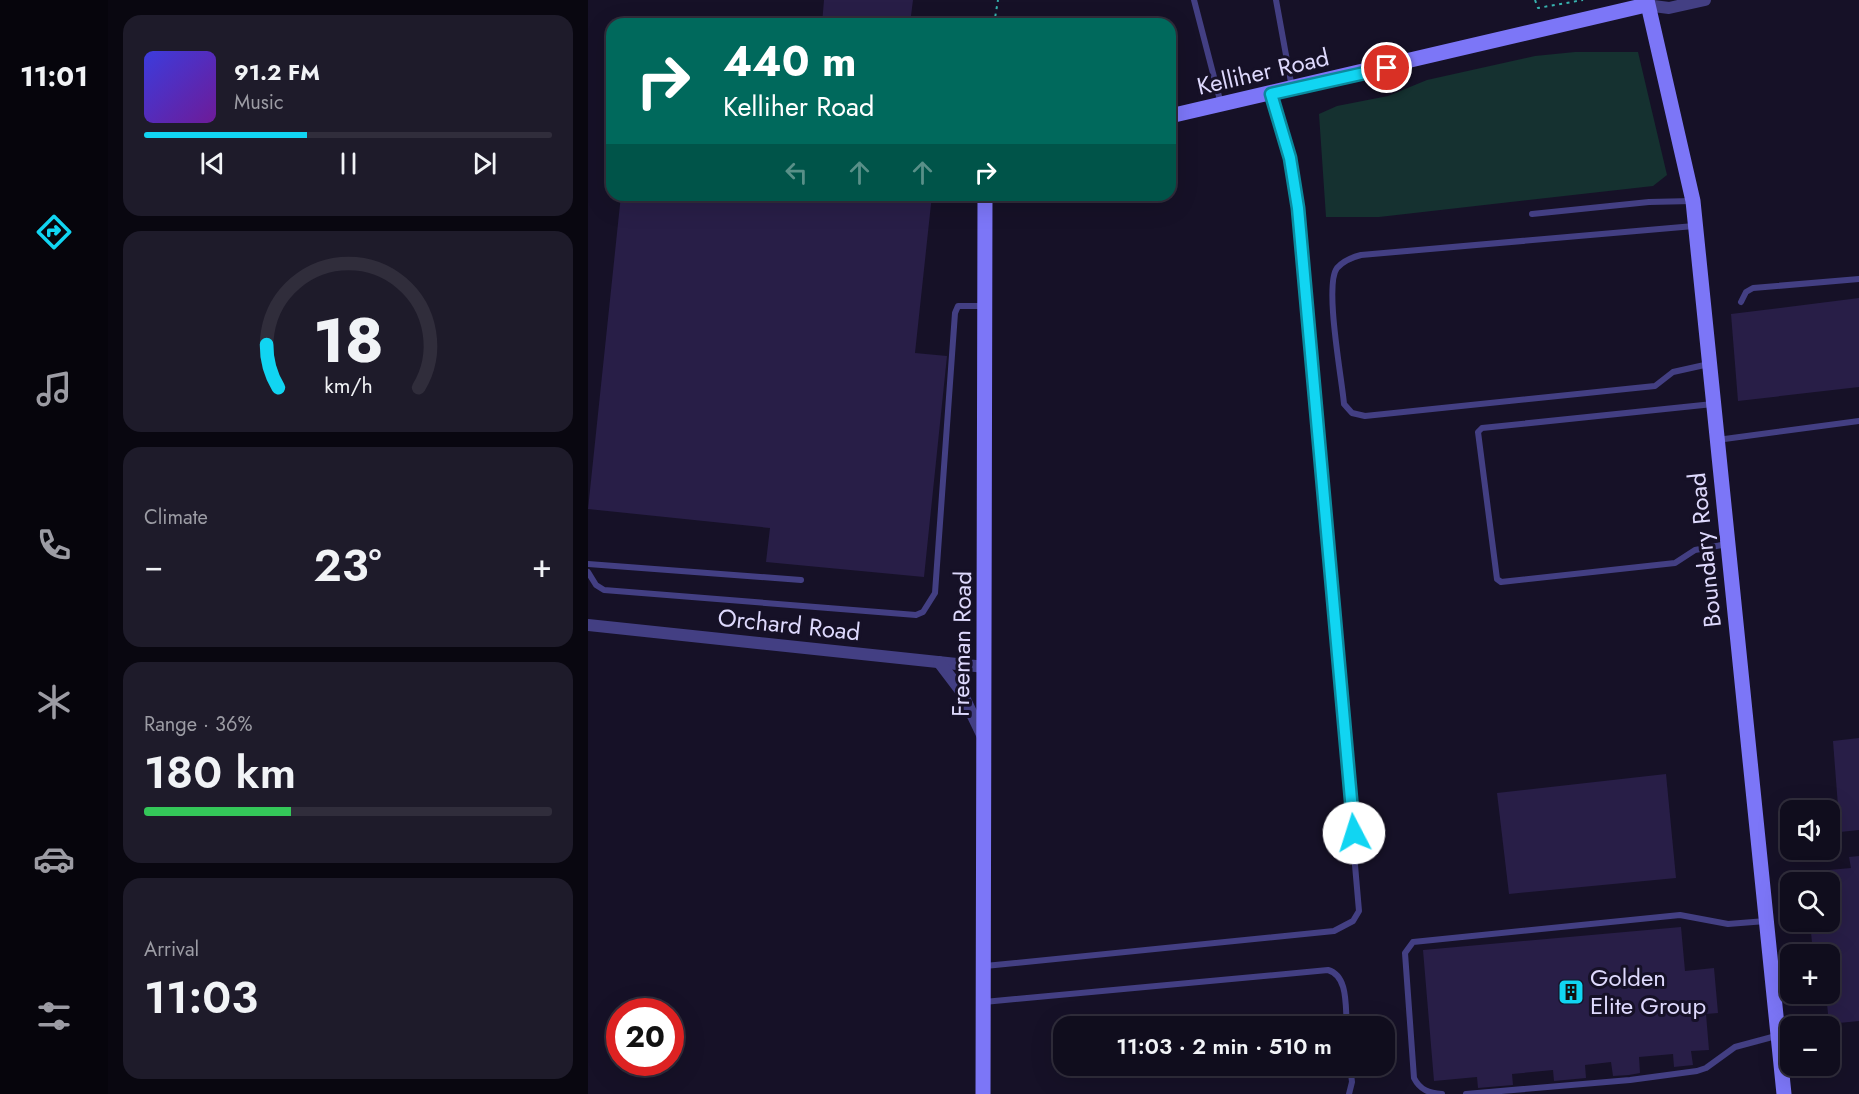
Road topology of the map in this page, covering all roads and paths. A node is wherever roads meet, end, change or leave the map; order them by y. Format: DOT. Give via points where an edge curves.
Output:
graph roads {
  1 [pos="998,0"];
  2 [pos="1194,0"];
  3 [pos="1276,0"];
  4 [pos="1535,0"];
  5 [pos="1583,0"];
  6 [pos="1705,0"];
  7 [pos="1648,1"];
  8 [pos="995,18"];
  9 [pos="1293,89"];
  10 [pos="1271,94"];
  11 [pos="1221,105"];
  12 [pos="1176,115"];
  13 [pos="985,201"];
  14 [pos="1693,201"];
  15 [pos="1532,214"];
  16 [pos="1695,226"];
  17 [pos="1859,279"];
  18 [pos="1741,302"];
  19 [pos="984,306"];
  20 [pos="1709,364"];
  21 [pos="1713,404"];
  22 [pos="1859,421"];
  23 [pos="1717,440"];
  24 [pos="1727,544"];
  25 [pos="588,564"];
  26 [pos="588,572"];
  27 [pos="801,580"];
  28 [pos="588,625"];
  29 [pos="939,662"];
  30 [pos="985,667"];
  31 [pos="984,739"];
  32 [pos="1766,921"];
  33 [pos="984,966"];
  34 [pos="984,1002"];
  35 [pos="1346,1016"];
  36 [pos="1778,1035"];
  37 [pos="1351,1076"];
  38 [pos="983,1094"];
  39 [pos="1348,1094"];
  40 [pos="1443,1094"];
  41 [pos="1466,1094"];
  42 [pos="1784,1094"];
  1 -- 8 [label="path"];
  2 -- 11 [label="lane"];
  3 -- 9 [label="lane"];
  4 -- 5 [label="path" via="1538,8"];
  6 -- 7 [label="street, Kelliher Road" via="1669,8"];
  7 -- 9 [label="street, Kelliher Road"];
  7 -- 14 [label="street, Boundary Road"];
  9 -- 10 [label="street, Kelliher Road"];
  10 -- 11 [label="street, Kelliher Road"];
  10 -- 33 [label="lane" via="1290,158 1298,208 1359,911 1353,921 1334,931"];
  11 -- 12 [label="street, Kelliher Road"];
  13 -- 19 [label="street, Freeman Road"];
  14 -- 15 [label="lane"];
  14 -- 16 [label="street, Boundary Road"];
  16 -- 20 [label="street, Boundary Road"];
  16 -- 20 [label="lane" via="1361,255 1336,269 1331,288 1344,404 1352,413 1365,416 1655,386 1673,372"];
  17 -- 18 [label="lane" via="1753,288"];
  19 -- 26 [label="lane" via="962,305 955,313 935,593 923,612 916,615 604,590"];
  19 -- 30 [label="street, Freeman Road"];
  20 -- 21 [label="street, Boundary Road"];
  21 -- 23 [label="street, Boundary Road"];
  21 -- 24 [label="lane" via="1482,428 1478,432 1497,579 1501,582 1675,563 1695,550"];
  22 -- 23 [label="lane"];
  23 -- 24 [label="street, Boundary Road"];
  24 -- 32 [label="street, Boundary Road"];
  25 -- 27 [label="lane"];
  28 -- 29 [label="street, Orchard Road"];
  29 -- 30 [label="street, Orchard Road"];
  29 -- 31 [label="street" via="962,691"];
  30 -- 31 [label="street, Freeman Road"];
  31 -- 33 [label="street, Freeman Road"];
  32 -- 36 [label="street, Boundary Road"];
  32 -- 40 [label="lane" via="1728,924 1680,915 1413,942 1405,953 1414,1078 1427,1092"];
  33 -- 34 [label="street, Freeman Road"];
  34 -- 35 [label="lane" via="1328,970 1339,975 1343,984"];
  34 -- 38 [label="street, Freeman Road"];
  36 -- 41 [label="lane" via="1734,1047 1697,1071"];
  36 -- 42 [label="street, Boundary Road"];
  37 -- 39 [label="lane"];
}
